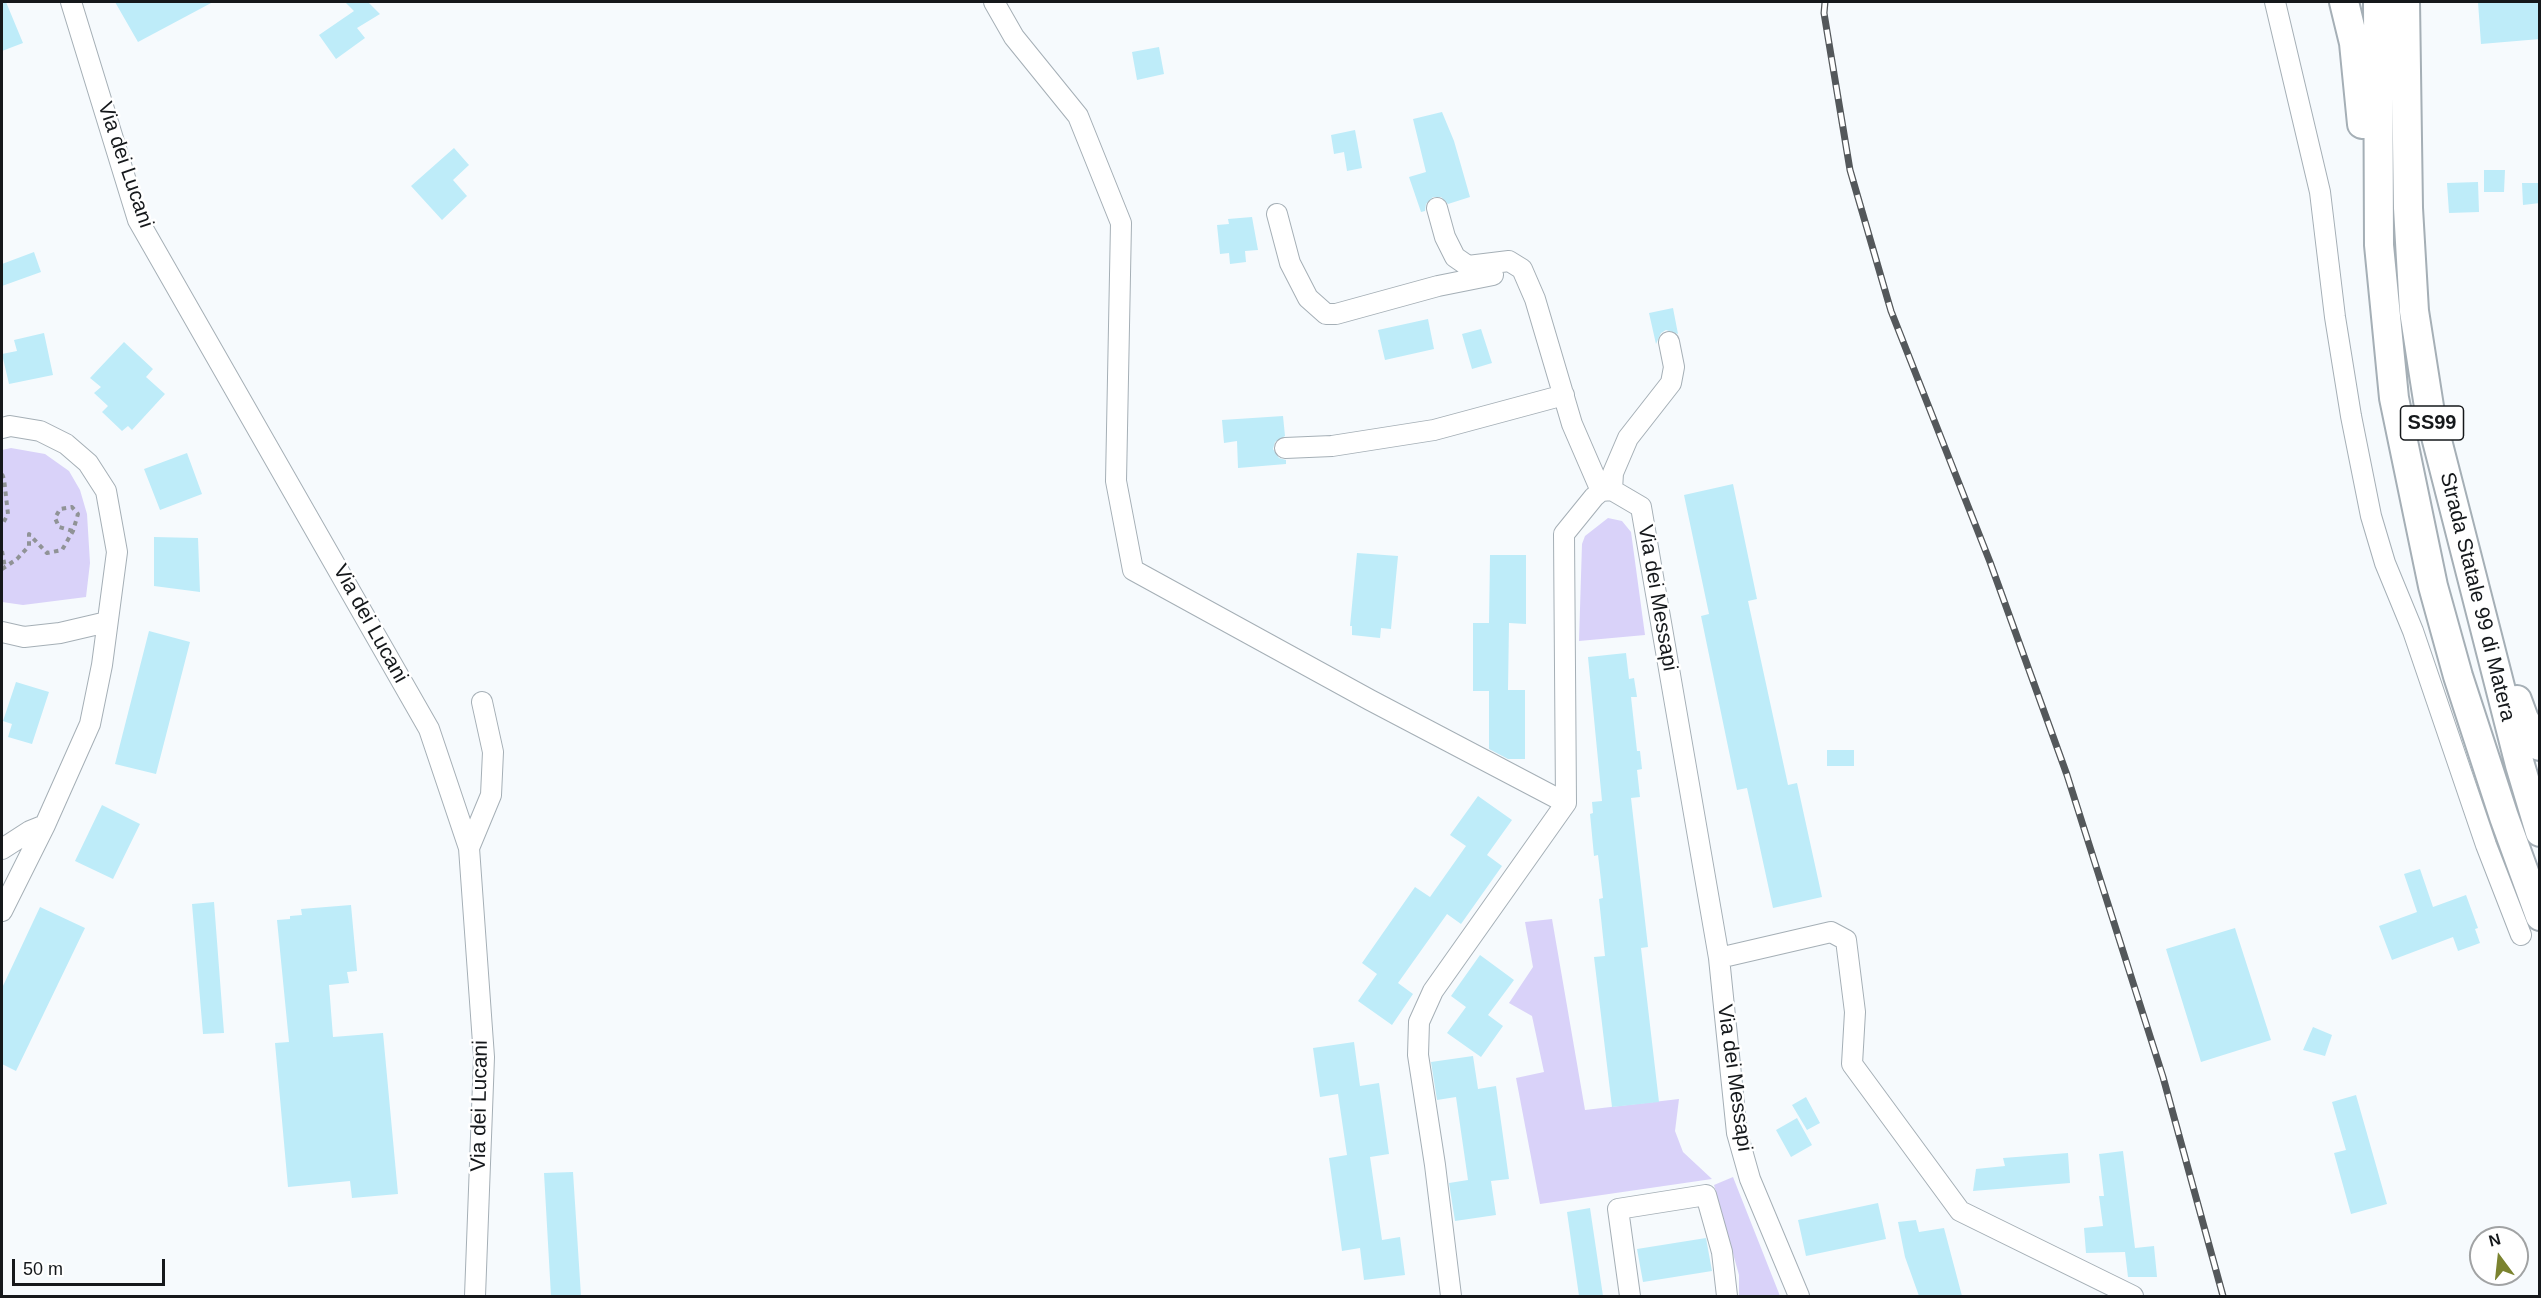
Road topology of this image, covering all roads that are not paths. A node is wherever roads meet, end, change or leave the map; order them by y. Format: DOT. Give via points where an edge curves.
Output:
graph roads {
  1 [pos="71,2"];
  2 [pos="994,2"];
  3 [pos="2275,2"];
  4 [pos="2344,2"];
  5 [pos="2378,2"];
  6 [pos="2405,2"];
  7 [pos="1437,208"];
  8 [pos="1277,214"];
  9 [pos="1522,269"];
  10 [pos="1669,342"];
  11 [pos="1564,395"];
  12 [pos="2394,398"];
  13 [pos="2430,413"];
  14 [pos="2,428"];
  15 [pos="1286,448"];
  16 [pos="1606,490"];
  17 [pos="107,622"];
  18 [pos="2,632"];
  19 [pos="482,702"];
  20 [pos="2540,746"];
  21 [pos="1566,803"];
  22 [pos="45,825"];
  23 [pos="2540,832"];
  24 [pos="469,848"];
  25 [pos="2,849"];
  26 [pos="2,911"];
  27 [pos="2530,926"];
  28 [pos="1719,958"];
  29 [pos="475,1296"];
  30 [pos="1451,1296"];
  31 [pos="1630,1296"];
  32 [pos="1727,1296"];
  33 [pos="1799,1296"];
  34 [pos="2133,1296"];
  1 -- 24 [label="street, Via dei Lucani" via="138,220 429,729"];
  2 -- 21 [label="street" via="1014,37 1078,116 1121,223 1116,481 1133,570"];
  3 -- 27 [label="street" via="2320,192 2335,317 2371,516 2486,845"];
  4 -- 12 [label="highway" via="2354,43 2362,128 2362,222 2369,304 2376,355"];
  5 -- 12 [label="highway, SS99" via="2379,245"];
  6 -- 13 [label="highway, Strada Statale 99 di Matera / SS99" via="2408,220 2414,311"];
  7 -- 9 [label="street" via="1455,256 1468,266 1509,261"];
  8 -- 9 [label="street" via="1290,263 1308,298 1326,314"];
  9 -- 11 [label="street"];
  10 -- 16 [label="street" via="1674,367 1671,383 1624,444"];
  11 -- 15 [label="street" via="1434,430 1332,446"];
  11 -- 16 [label="street" via="1572,424"];
  12 -- 27 [label="highway, SS99" via="2433,586 2504,817"];
  13 -- 20 [label="highway" via="2505,666 2524,719"];
  13 -- 23 [label="highway, Strada Statale 99 di Matera / SS99"];
  14 -- 17 [label="street" via="40,431 66,444 88,463 106,491 117,552"];
  16 -- 21 [label="street" via="1564,534"];
  16 -- 28 [label="street, Via dei Messapi" via="1641,507"];
  17 -- 18 [label="street" via="24,637"];
  17 -- 22 [label="street" via="90,724"];
  19 -- 24 [label="street" via="493,752 491,795"];
  21 -- 30 [label="street" via="1433,991 1419,1022 1418,1055"];
  22 -- 25 [label="street"];
  22 -- 26 [label="street"];
  24 -- 29 [label="street, Via dei Lucani" via="484,1057"];
  28 -- 33 [label="street, Via dei Messapi" via="1737,1133 1750,1179"];
  28 -- 34 [label="street" via="1831,932 1846,940 1855,1012 1852,1064 1960,1211"];
  31 -- 32 [label="street" via="1618,1209 1706,1195 1722,1252"];
}
